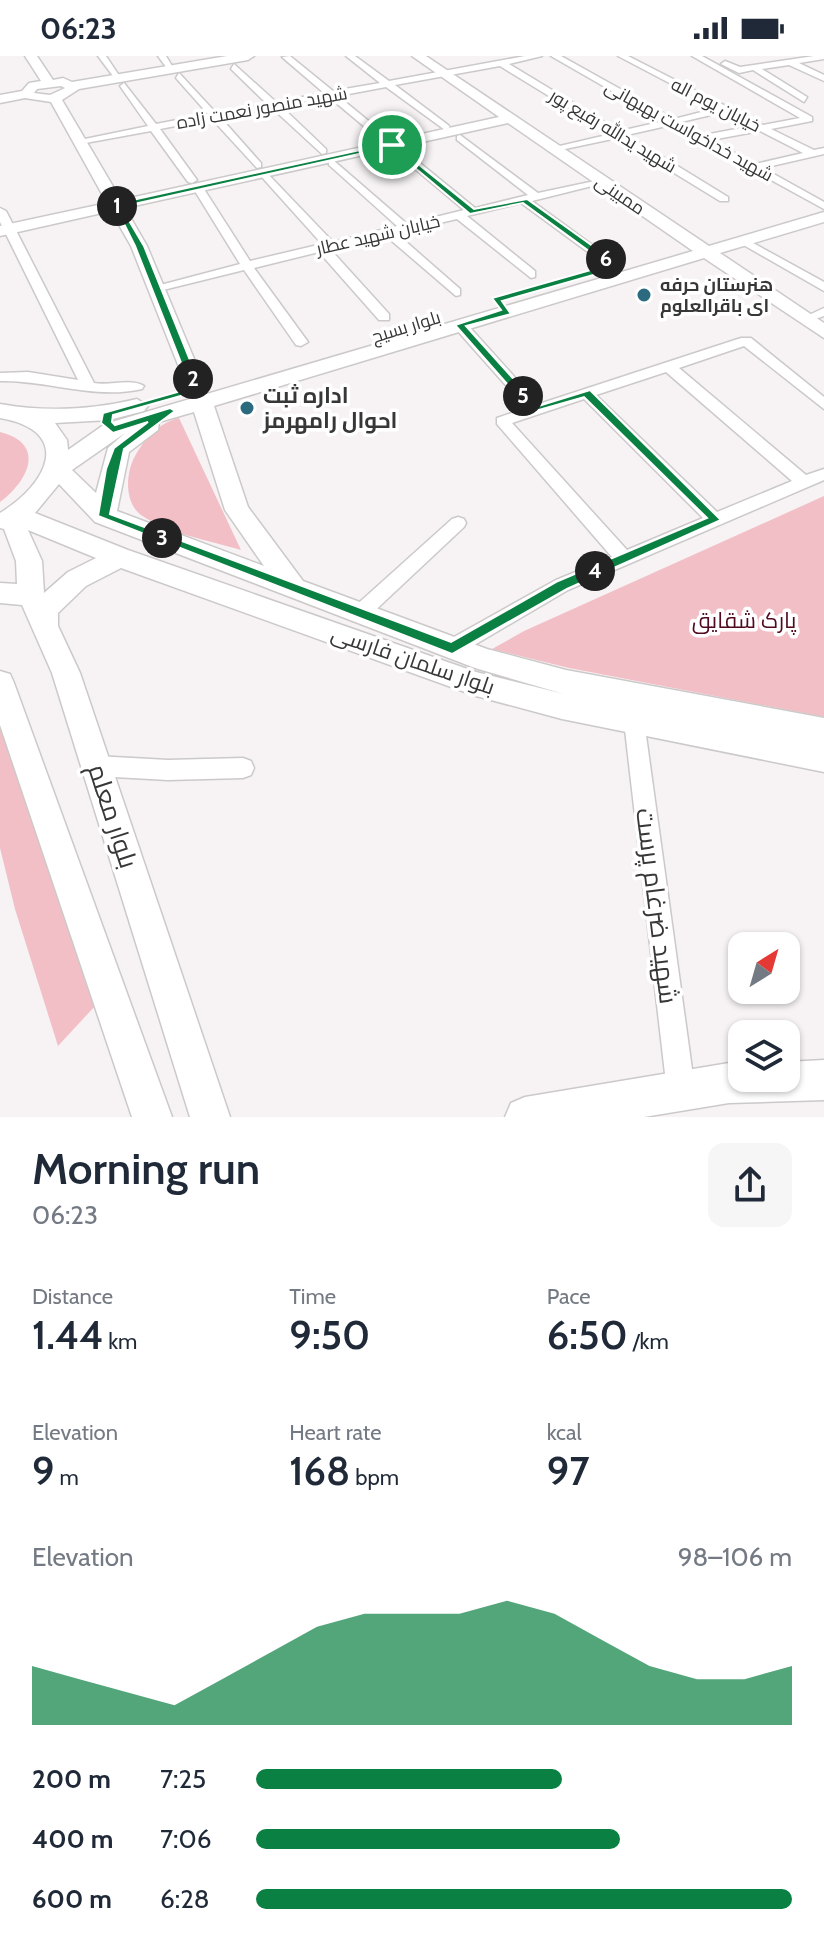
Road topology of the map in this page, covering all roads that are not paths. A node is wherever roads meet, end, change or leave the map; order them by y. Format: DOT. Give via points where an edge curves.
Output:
graph roads {
  1 [pos="31,56"];
  2 [pos="102,56"];
  3 [pos="162,56"];
  4 [pos="350,56"];
  5 [pos="418,56"];
  6 [pos="431,56"];
  7 [pos="538,56"];
  8 [pos="555,56"];
  9 [pos="622,56"];
  10 [pos="696,56"];
  11 [pos="710,56"];
  12 [pos="777,56"];
  13 [pos="286,57"];
  14 [pos="824,57"];
  15 [pos="238,59"];
  16 [pos="502,63"];
  17 [pos="792,63"];
  18 [pos="755,68"];
  19 [pos="176,72"];
  20 [pos="449,73"];
  21 [pos="824,78"];
  22 [pos="121,82"];
  23 [pos="388,85"];
  24 [pos="51,90"];
  25 [pos="332,95"];
  26 [pos="0,99"];
  27 [pos="804,99"];
  28 [pos="273,105"];
  29 [pos="725,109"];
  30 [pos="214,117"];
  31 [pos="510,119"];
  32 [pos="674,122"];
  33 [pos="445,127"];
  34 [pos="760,127"];
  35 [pos="152,128"];
  36 [pos="620,135"];
  37 [pos="460,138"];
  38 [pos="704,138"];
  39 [pos="80,141"];
  40 [pos="392,145"];
  41 [pos="560,149"];
  42 [pos="322,151"];
  43 [pos="824,151"];
  44 [pos="811,153"];
  45 [pos="333,163"];
  46 [pos="755,167"];
  47 [pos="261,169"];
  48 [pos="600,181"];
  49 [pos="195,184"];
  50 [pos="530,198"];
  51 [pos="724,199"];
  52 [pos="116,206"];
  53 [pos="0,211"];
  54 [pos="473,212"];
  55 [pos="822,214"];
  56 [pos="459,215"];
  57 [pos="405,228"];
  58 [pos="4,230"];
  59 [pos="388,232"];
  60 [pos="744,241"];
  61 [pos="705,246"];
  62 [pos="326,247"];
  63 [pos="247,266"];
  64 [pos="615,266"];
  65 [pos="531,274"];
  66 [pos="824,287"];
  67 [pos="155,288"];
  68 [pos="456,292"];
  69 [pos="501,306"];
  70 [pos="821,316"];
  71 [pos="384,317"];
  72 [pos="460,325"];
  73 [pos="824,332"];
  74 [pos="301,342"];
  75 [pos="667,365"];
  76 [pos="0,377"];
  77 [pos="88,386"];
  78 [pos="137,386"];
  79 [pos="586,393"];
  80 [pos="199,396"];
  81 [pos="824,404"];
  82 [pos="536,410"];
  83 [pos="0,411"];
  84 [pos="170,411"];
  85 [pos="30,417"];
  86 [pos="111,421"];
  87 [pos="58,469"];
  88 [pos="824,474"];
  89 [pos="803,482"];
  90 [pos="104,516"];
  91 [pos="9,519"];
  92 [pos="715,520"];
  93 [pos="458,523"];
  94 [pos="119,557"];
  95 [pos="624,559"];
  96 [pos="294,588"];
  97 [pos="16,594"];
  98 [pos="360,613"];
  99 [pos="45,630"];
  100 [pos="452,648"];
  101 [pos="0,683"];
  102 [pos="634,721"];
  103 [pos="824,731"];
  104 [pos="824,758"];
  105 [pos="96,766"];
  106 [pos="243,768"];
  107 [pos="824,1080"];
  108 [pos="681,1091"];
  109 [pos="152,1117"];
  110 [pos="210,1117"];
  111 [pos="525,1117"];
  1 -- 24 [label="main road"];
  2 -- 22 [label="street"];
  3 -- 19 [label="street"];
  4 -- 23 [label="street"];
  5 -- 20 [label="main road, ممبینی"];
  6 -- 20 [label="main road, ممبینی"];
  7 -- 16 [label="street, شهید منصور نعمت زاده"];
  8 -- 32 [label="street, شهید خداخواست بهبهانی"];
  9 -- 29 [label="street, خیابان یوم اله"];
  10 -- 34 [label="street" via="809,119"];
  11 -- 18 [label="street" via="739,70"];
  12 -- 17 [label="street"];
  13 -- 25 [label="street"];
  14 -- 17 [label="street"];
  15 -- 19 [label="main road"];
  15 -- 28 [label="street"];
  16 -- 20 [label="street, شهید منصور نعمت زاده"];
  16 -- 36 [label="street, شهید یدالله رفیع پور"];
  17 -- 18 [label="street"];
  17 -- 21 [label="street"];
  18 -- 27 [label="street"];
  19 -- 22 [label="main road"];
  19 -- 30 [label="street"];
  20 -- 23 [label="street, شهید منصور نعمت زاده"];
  20 -- 31 [label="main road, ممبینی"];
  20 -- 41 [label="main road, ممبینی"];
  22 -- 24 [label="main road" via="72,86 67,94"];
  22 -- 35 [label="street"];
  23 -- 25 [label="street, شهید منصور نعمت زاده"];
  23 -- 33 [label="street"];
  24 -- 26 [label="main road" via="33,98 26,94"];
  24 -- 39 [label="main road"];
  25 -- 28 [label="street, شهید منصور نعمت زاده"];
  25 -- 40 [label="street"];
  28 -- 30 [label="street, شهید منصور نعمت زاده"];
  28 -- 42 [label="street"];
  29 -- 32 [label="street"];
  29 -- 34 [label="street, خیابان یوم اله"];
  30 -- 35 [label="street, شهید منصور نعمت زاده"];
  30 -- 47 [label="street"];
  31 -- 40 [label="main road"];
  31 -- 41 [label="main road, ممبینی"];
  32 -- 36 [label="street"];
  32 -- 38 [label="street, شهید خداخواست بهبهانی"];
  34 -- 38 [label="street"];
  34 -- 44 [label="street, خیابان یوم اله"];
  35 -- 39 [label="street, شهید منصور نعمت زاده"];
  35 -- 49 [label="street"];
  36 -- 41 [label="street"];
  36 -- 51 [label="street, شهید یدالله رفیع پور"];
  37 -- 50 [label="street"];
  38 -- 46 [label="street, شهید خداخواست بهبهانی"];
  39 -- 52 [label="main road"];
  40 -- 47 [label="main road"];
  40 -- 54 [label="street"];
  41 -- 48 [label="main road, ممبینی"];
  41 -- 61 [label="main road, ممبینی"];
  43 -- 44 [label="street"];
  44 -- 46 [label="street"];
  45 -- 57 [label="street"];
  46 -- 55 [label="street, شهید خداخواست بهبهانی"];
  47 -- 49 [label="main road"];
  47 -- 62 [label="street"];
  48 -- 50 [label="street, خیابان شهید عطار"];
  48 -- 61 [label="main road, ممبینی"];
  49 -- 52 [label="main road"];
  49 -- 63 [label="street"];
  50 -- 54 [label="street, خیابان شهید عطار"];
  50 -- 64 [label="street"];
  52 -- 58 [label="main road"];
  52 -- 67 [label="main road"];
  53 -- 58 [label="street"];
  54 -- 56 [label="street, خیابان شهید عطار"];
  55 -- 60 [label="main road, بلوار بسیج"];
  55 -- 61 [label="main road, بلوار بسیج"];
  56 -- 57 [label="street, خیابان شهید عطار"];
  56 -- 65 [label="street"];
  57 -- 59 [label="street, خیابان شهید عطار"];
  58 -- 77 [label="street"];
  59 -- 62 [label="street, خیابان شهید عطار"];
  59 -- 68 [label="street"];
  60 -- 61 [label="main road, بلوار بسیج"];
  60 -- 66 [label="street"];
  61 -- 64 [label="main road, بلوار بسیج"];
  61 -- 69 [label="main road, بلوار بسیج"];
  61 -- 70 [label="main road"];
  61 -- 73 [label="main road, ممبینی"];
  62 -- 63 [label="street, خیابان شهید عطار"];
  62 -- 71 [label="street"];
  63 -- 67 [label="street, خیابان شهید عطار"];
  63 -- 74 [label="street"];
  64 -- 69 [label="main road, بلوار بسیج"];
  67 -- 80 [label="main road"];
  69 -- 72 [label="main road, بلوار بسیج"];
  69 -- 80 [label="main road, بلوار بسیج"];
  72 -- 80 [label="main road, بلوار بسیج"];
  72 -- 82 [label="street"];
  75 -- 79 [label="street"];
  75 -- 81 [label="street" via="746,341"];
  75 -- 89 [label="street"];
  76 -- 77 [label="street"];
  77 -- 78 [label="street"];
  79 -- 82 [label="street"];
  79 -- 92 [label="street"];
  80 -- 84 [label="main road, بلوار بسیج"];
  80 -- 86 [label="main road, بلوار بسیج"];
  80 -- 96 [label="main road" via="237,510"];
  82 -- 95 [label="street" via="502,421"];
  83 -- 85 [label="main road, بلوار بسیج"];
  84 -- 86 [label="main road, بلوار بسیج"];
  84 -- 90 [label="main road" via="119,448"];
  85 -- 86 [label="main road, بلوار بسیج"];
  85 -- 87 [label="main road" via="56,437"];
  86 -- 87 [label="main road, بلوار بسیج"];
  87 -- 90 [label="main road, بلوار سلمان فارسی"];
  87 -- 91 [label="main road, بلوار بسیج" via="48,486"];
  88 -- 89 [label="street"];
  89 -- 92 [label="street"];
  90 -- 96 [label="main road, بلوار سلمان فارسی"];
  91 -- 94 [label="main road, بلوار سلمان فارسی"];
  91 -- 97 [label="main road, بلوار معلم" via="29,561"];
  92 -- 95 [label="street"];
  93 -- 98 [label="street"];
  94 -- 99 [label="main road" via="77,579 44,609"];
  94 -- 102 [label="main road, بلوار سلمان فارسی" via="476,684"];
  95 -- 100 [label="street" via="562,585"];
  96 -- 98 [label="main road, بلوار سلمان فارسی"];
  97 -- 99 [label="main road, بلوار معلم"];
  98 -- 100 [label="main road, بلوار سلمان فارسی"];
  99 -- 105 [label="main road, بلوار معلم" via="66,673"];
  100 -- 103 [label="main road, بلوار سلمان فارسی" via="566,682"];
  101 -- 109 [label="main road"];
  102 -- 104 [label="main road, بلوار سلمان فارسی"];
  102 -- 108 [label="street, شهید ضرغام پرست"];
  105 -- 106 [label="street"];
  105 -- 110 [label="main road, بلوار معلم"];
  107 -- 108 [label="main road" via="729,1083"];
  108 -- 111 [label="main road"];
}
